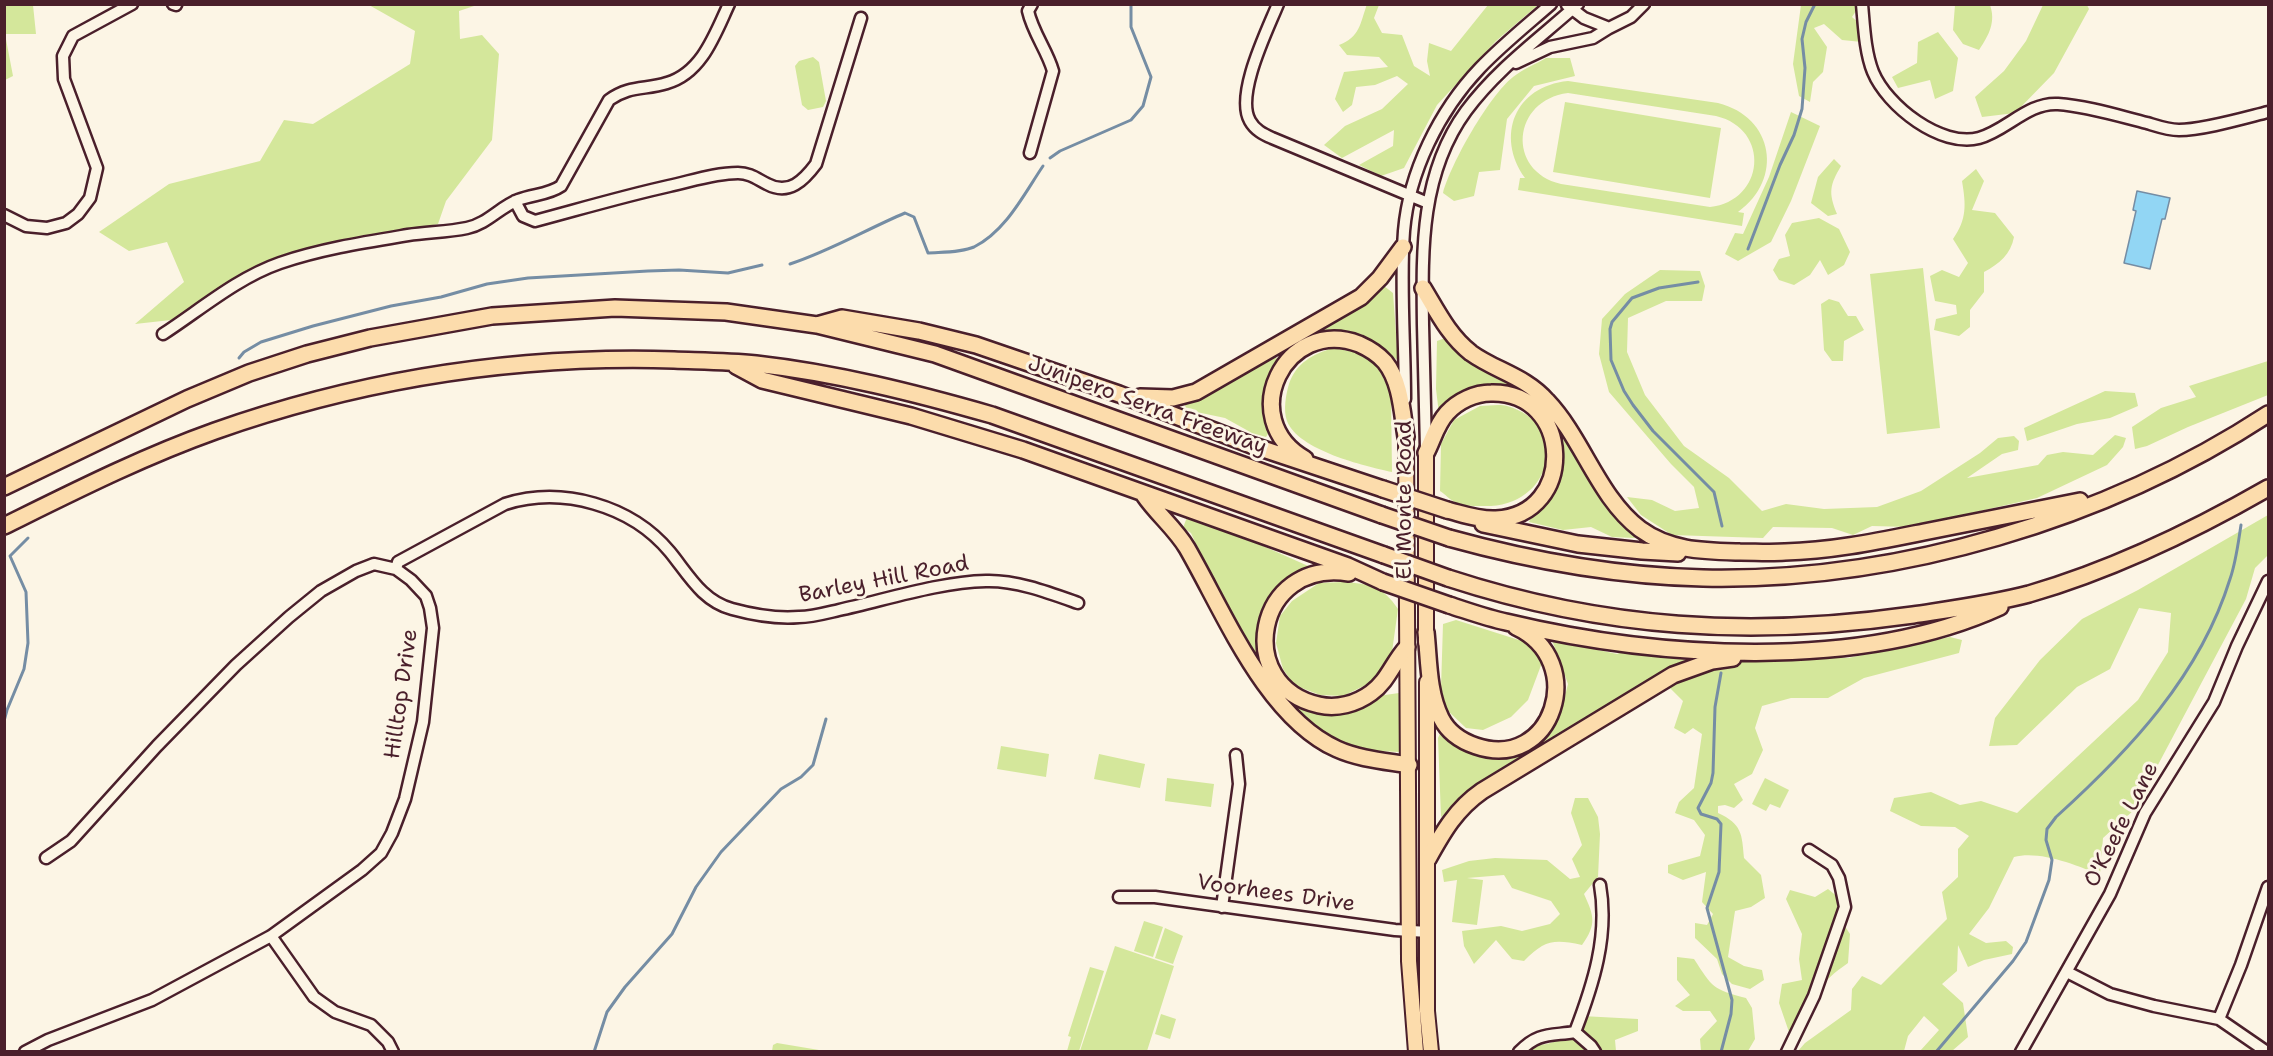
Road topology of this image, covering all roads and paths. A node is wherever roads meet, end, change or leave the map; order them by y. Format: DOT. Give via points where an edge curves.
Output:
graph roads {
  1 [pos="132,4"];
  2 [pos="729,4"];
  3 [pos="1032,4"];
  4 [pos="1278,4"];
  5 [pos="1551,4"];
  6 [pos="1644,4"];
  7 [pos="1862,4"];
  8 [pos="1572,6"];
  9 [pos="861,18"];
  10 [pos="1609,28"];
  11 [pos="1486,88"];
  12 [pos="2268,112"];
  13 [pos="1030,153"];
  14 [pos="1411,196"];
  15 [pos="515,201"];
  16 [pos="1428,203"];
  17 [pos="4,215"];
  18 [pos="1403,247"];
  19 [pos="1423,288"];
  20 [pos="817,325"];
  21 [pos="163,334"];
  22 [pos="728,362"];
  23 [pos="1119,394"];
  24 [pos="2268,414"];
  25 [pos="1406,437"];
  26 [pos="1426,453"];
  27 [pos="1346,477"];
  28 [pos="4,485"];
  29 [pos="2268,488"];
  30 [pos="1142,493"];
  31 [pos="2106,498"];
  32 [pos="1446,510"];
  33 [pos="4,526"];
  34 [pos="1707,551"];
  35 [pos="396,569"];
  36 [pos="2268,581"];
  37 [pos="1383,582"];
  38 [pos="2030,593"];
  39 [pos="1078,603"];
  40 [pos="1505,622"];
  41 [pos="1426,632"];
  42 [pos="1407,647"];
  43 [pos="1800,651"];
  44 [pos="1236,755"];
  45 [pos="1408,765"];
  46 [pos="1809,850"];
  47 [pos="46,858"];
  48 [pos="1428,859"];
  49 [pos="1600,885"];
  50 [pos="2268,887"];
  51 [pos="1119,897"];
  52 [pos="1222,907"];
  53 [pos="1409,931"];
  54 [pos="1428,932"];
  55 [pos="271,936"];
  56 [pos="2067,972"];
  57 [pos="2219,1019"];
  58 [pos="1575,1032"];
  59 [pos="25,1052"];
  60 [pos="393,1052"];
  61 [pos="1416,1052"];
  62 [pos="1431,1052"];
  63 [pos="1519,1052"];
  64 [pos="1595,1052"];
  65 [pos="1787,1052"];
  66 [pos="2021,1052"];
  67 [pos="2267,1052"];
  1 -- 17 [label="street" via="73,36 63,56 64,79 97,168 90,198 66,223 47,228 26,226"];
  2 -- 15 [label="street" via="706,54 688,71 669,83 622,91 609,100 561,186"];
  3 -- 13 [label="street" via="1028,11 1032,27 1053,71"];
  4 -- 14 [label="street" via="1246,91 1251,123 1272,138"];
  5 -- 14 [label="street, El Monte Road" via="1479,69 1452,102 1429,141"];
  6 -- 10 [label="street" via="1631,17"];
  7 -- 12 [label="street" via="1870,63 1882,88 1918,121 1956,140 1984,136 2050,104 2178,130"];
  8 -- 10 [label="street" via="1589,21"];
  8 -- 11 [label="street, El Monte Road"];
  9 -- 15 [label="street" via="816,164 796,185 775,189 750,174 718,175 535,221 523,216"];
  10 -- 11 [label="street" via="1593,38 1550,47 1525,58"];
  11 -- 16 [label="street, El Monte Road" via="1466,111 1444,149"];
  14 -- 16 [label="street"];
  14 -- 18 [label="street, El Monte Road"];
  15 -- 21 [label="street" via="468,228 336,248 277,264 238,284"];
  16 -- 19 [label="street, El Monte Road"];
  18 -- 23 [label="highway" via="1360,297 1206,387 1173,398"];
  18 -- 25 [label="street, El Monte Road"];
  19 -- 26 [label="street, El Monte Road"];
  19 -- 34 [label="highway" via="1463,346 1520,378 1547,401 1630,520 1675,547"];
  20 -- 23 [label="highway" via="842,318 918,331 976,345"];
  20 -- 28 [label="highway, Junipero Serra Freeway" via="726,312 615,308 492,316 430,326 307,354 249,373"];
  20 -- 31 [label="highway, Junipero Serra Freeway, bridge" via="965,364 1449,538 1595,570 1703,578 1820,573 1932,553 1994,537"];
  22 -- 30 [label="highway" via="762,380 945,426"];
  22 -- 33 [label="highway" via="621,358 510,364 390,382 215,432 110,475"];
  22 -- 38 [label="highway, bridge" via="874,384 992,415 1448,578 1493,593 1586,614 1698,626 1821,626 1946,610"];
  23 -- 27 [label="highway"];
  24 -- 31 [label="highway, Junipero Serra Freeway" via="2222,443"];
  25 -- 27 [label="highway" via="1395,382 1376,353 1365,346 1329,339 1294,354 1277,376 1271,402 1275,425 1298,454"];
  25 -- 42 [label="main road, El Monte Road"];
  26 -- 32 [label="highway" via="1447,413 1478,394 1500,393 1520,398 1543,418 1553,437 1556,456 1552,479 1530,507 1496,519"];
  26 -- 41 [label="main road, El Monte Road"];
  27 -- 32 [label="highway, bridge"];
  29 -- 38 [label="highway" via="2120,561"];
  30 -- 37 [label="highway"];
  30 -- 45 [label="highway" via="1181,538 1255,669 1289,714 1316,738 1339,750"];
  31 -- 34 [label="highway" via="1831,548"];
  32 -- 34 [label="highway" via="1473,522 1578,544 1674,553"];
  35 -- 39 [label="street, Barley Hill Road" via="398,562 505,504 522,499 558,498 589,502 627,516 662,543 705,594 728,608 749,613 800,618 988,580"];
  35 -- 47 [label="street" via="374,564 356,571 321,591 289,617 157,746 71,841"];
  35 -- 55 [label="street, Hilltop Drive" via="426,596 433,628 423,722 401,811 381,852"];
  36 -- 56 [label="street, O'Keefe Lane" via="2214,702 2145,813 2110,894"];
  37 -- 40 [label="highway, bridge"];
  37 -- 42 [label="highway" via="1329,571 1296,582 1279,597 1268,619 1265,640 1269,661 1278,680 1302,699 1322,705 1346,705 1379,687"];
  38 -- 43 [label="highway" via="1970,620 1930,631"];
  40 -- 41 [label="highway" via="1542,647 1553,666 1557,690 1545,725 1527,741 1505,749 1484,749 1465,741 1442,720 1432,691"];
  40 -- 43 [label="highway" via="1651,646"];
  41 -- 48 [label="main road, El Monte Road"];
  42 -- 45 [label="main road, El Monte Road"];
  43 -- 48 [label="highway" via="1712,661 1656,684 1471,799 1452,818"];
  44 -- 52 [label="street" via="1239,784"];
  45 -- 53 [label="main road, El Monte Road"];
  46 -- 65 [label="street" via="1832,866 1839,878 1845,908 1815,996"];
  48 -- 54 [label="main road, El Monte Road"];
  49 -- 58 [label="street" via="1604,914 1602,944"];
  50 -- 57 [label="street"];
  51 -- 52 [label="street, Voorhees Drive" via="1155,897"];
  52 -- 53 [label="street, Voorhees Drive"];
  53 -- 54 [label="street, Voorhees Drive"];
  53 -- 61 [label="main road, El Monte Road"];
  54 -- 62 [label="main road, El Monte Road"];
  55 -- 59 [label="street, Hilltop Drive" via="152,1000"];
  55 -- 60 [label="street" via="314,997 334,1012 371,1025"];
  56 -- 57 [label="street" via="2116,996"];
  56 -- 66 [label="street, O'Keefe Lane"];
  57 -- 67 [label="street"];
  58 -- 63 [label="street" via="1542,1036"];
  58 -- 64 [label="street"];
}
